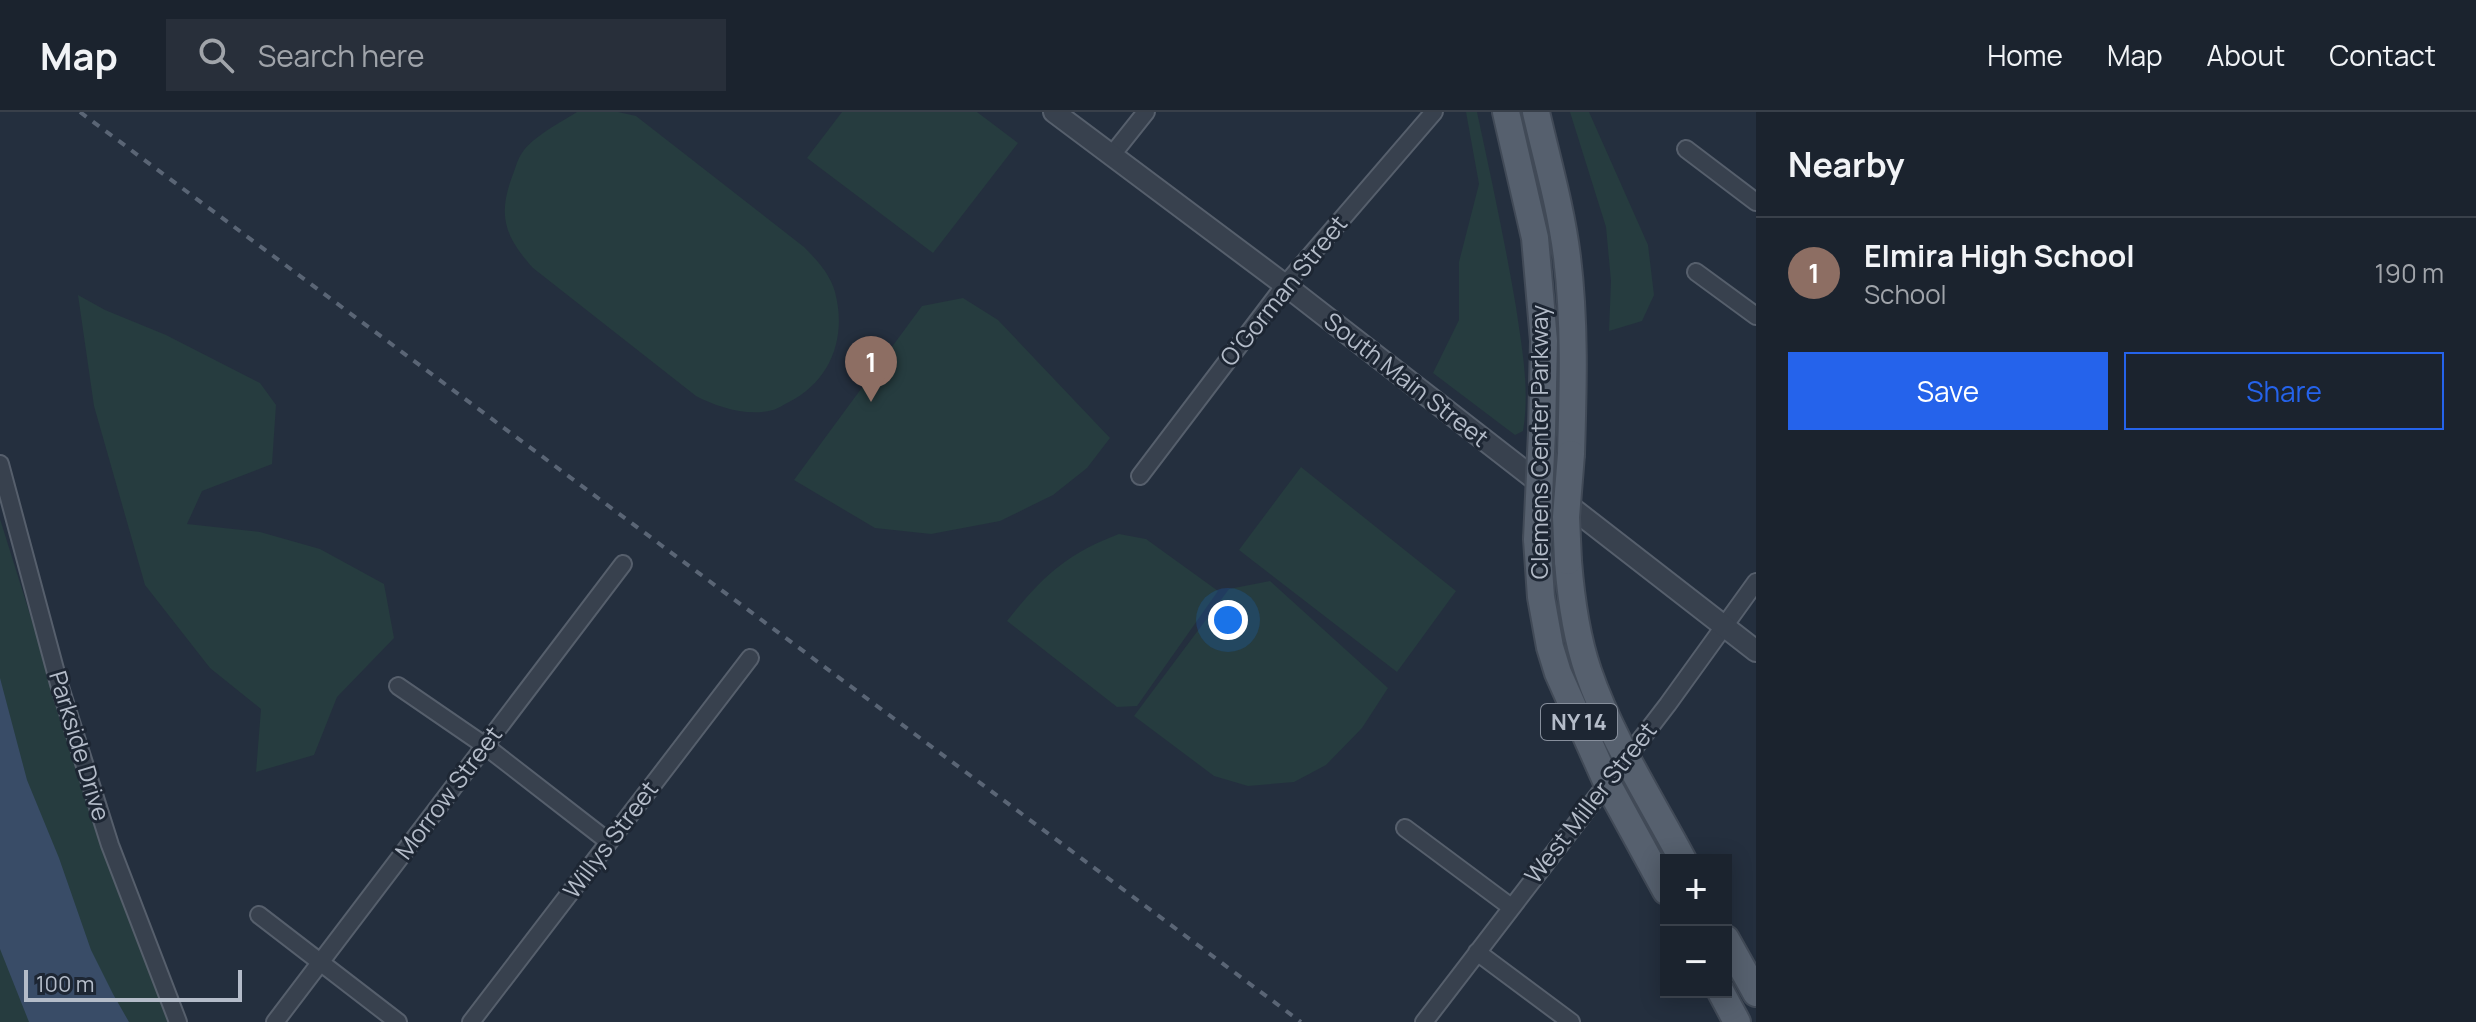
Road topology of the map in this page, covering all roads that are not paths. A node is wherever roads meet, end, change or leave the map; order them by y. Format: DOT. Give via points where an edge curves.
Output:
graph roads {
  1 [pos="1054,112"];
  2 [pos="1146,112"];
  3 [pos="1434,112"];
  4 [pos="1506,112"];
  5 [pos="1536,112"];
  6 [pos="1686,149"];
  7 [pos="1111,156"];
  8 [pos="1756,202"];
  9 [pos="1696,272"];
  10 [pos="1285,285"];
  11 [pos="1756,316"];
  12 [pos="0,464"];
  13 [pos="1140,476"];
  14 [pos="623,564"];
  15 [pos="1756,582"];
  16 [pos="1723,626"];
  17 [pos="1756,651"];
  18 [pos="750,658"];
  19 [pos="398,686"];
  20 [pos="484,745"];
  21 [pos="1626,758"];
  22 [pos="1607,783"];
  23 [pos="1405,828"];
  24 [pos="609,842"];
  25 [pos="1680,854"];
  26 [pos="1660,880"];
  27 [pos="1511,907"];
  28 [pos="259,915"];
  29 [pos="1732,950"];
  30 [pos="1477,952"];
  31 [pos="321,962"];
  32 [pos="1756,993"];
  33 [pos="1724,998"];
  34 [pos="178,1022"];
  35 [pos="275,1022"];
  36 [pos="398,1022"];
  37 [pos="471,1022"];
  38 [pos="1424,1022"];
  39 [pos="1571,1022"];
  40 [pos="1737,1022"];
  1 -- 7 [label="street, South Main Street"];
  2 -- 7 [label="street"];
  3 -- 10 [label="street, O'Gorman Street"];
  4 -- 22 [label="main road, Clemens Center Parkway / NY 14, bridge" via="1541,287 1541,597 1567,698"];
  5 -- 21 [label="main road, Clemens Center Parkway / NY 14, bridge" via="1567,259 1574,363 1566,517 1575,622 1584,660"];
  6 -- 8 [label="street"];
  7 -- 10 [label="street, South Main Street"];
  9 -- 11 [label="street"];
  10 -- 13 [label="street, O'Gorman Street"];
  10 -- 16 [label="street, South Main Street"];
  12 -- 34 [label="street, Parkside Drive" via="59,684 110,845"];
  14 -- 20 [label="street, Morrow Street"];
  15 -- 16 [label="street, West Miller Street"];
  16 -- 17 [label="street, South Main Street"];
  16 -- 21 [label="street, West Miller Street"];
  18 -- 24 [label="street, Willys Street"];
  19 -- 20 [label="street"];
  20 -- 24 [label="street"];
  20 -- 31 [label="street, Morrow Street"];
  21 -- 22 [label="street, West Miller Street"];
  21 -- 25 [label="main road, Clemens Center Parkway / NY 14"];
  22 -- 26 [label="main road, Clemens Center Parkway / NY 14"];
  22 -- 27 [label="street, West Miller Street"];
  23 -- 27 [label="street"];
  24 -- 37 [label="street, Willys Street"];
  27 -- 30 [label="street, West Miller Street"];
  28 -- 31 [label="street"];
  29 -- 32 [label="main road"];
  30 -- 38 [label="street, West Miller Street"];
  30 -- 39 [label="street"];
  31 -- 35 [label="street, Morrow Street"];
  31 -- 36 [label="street"];
  33 -- 40 [label="main road"];
}
